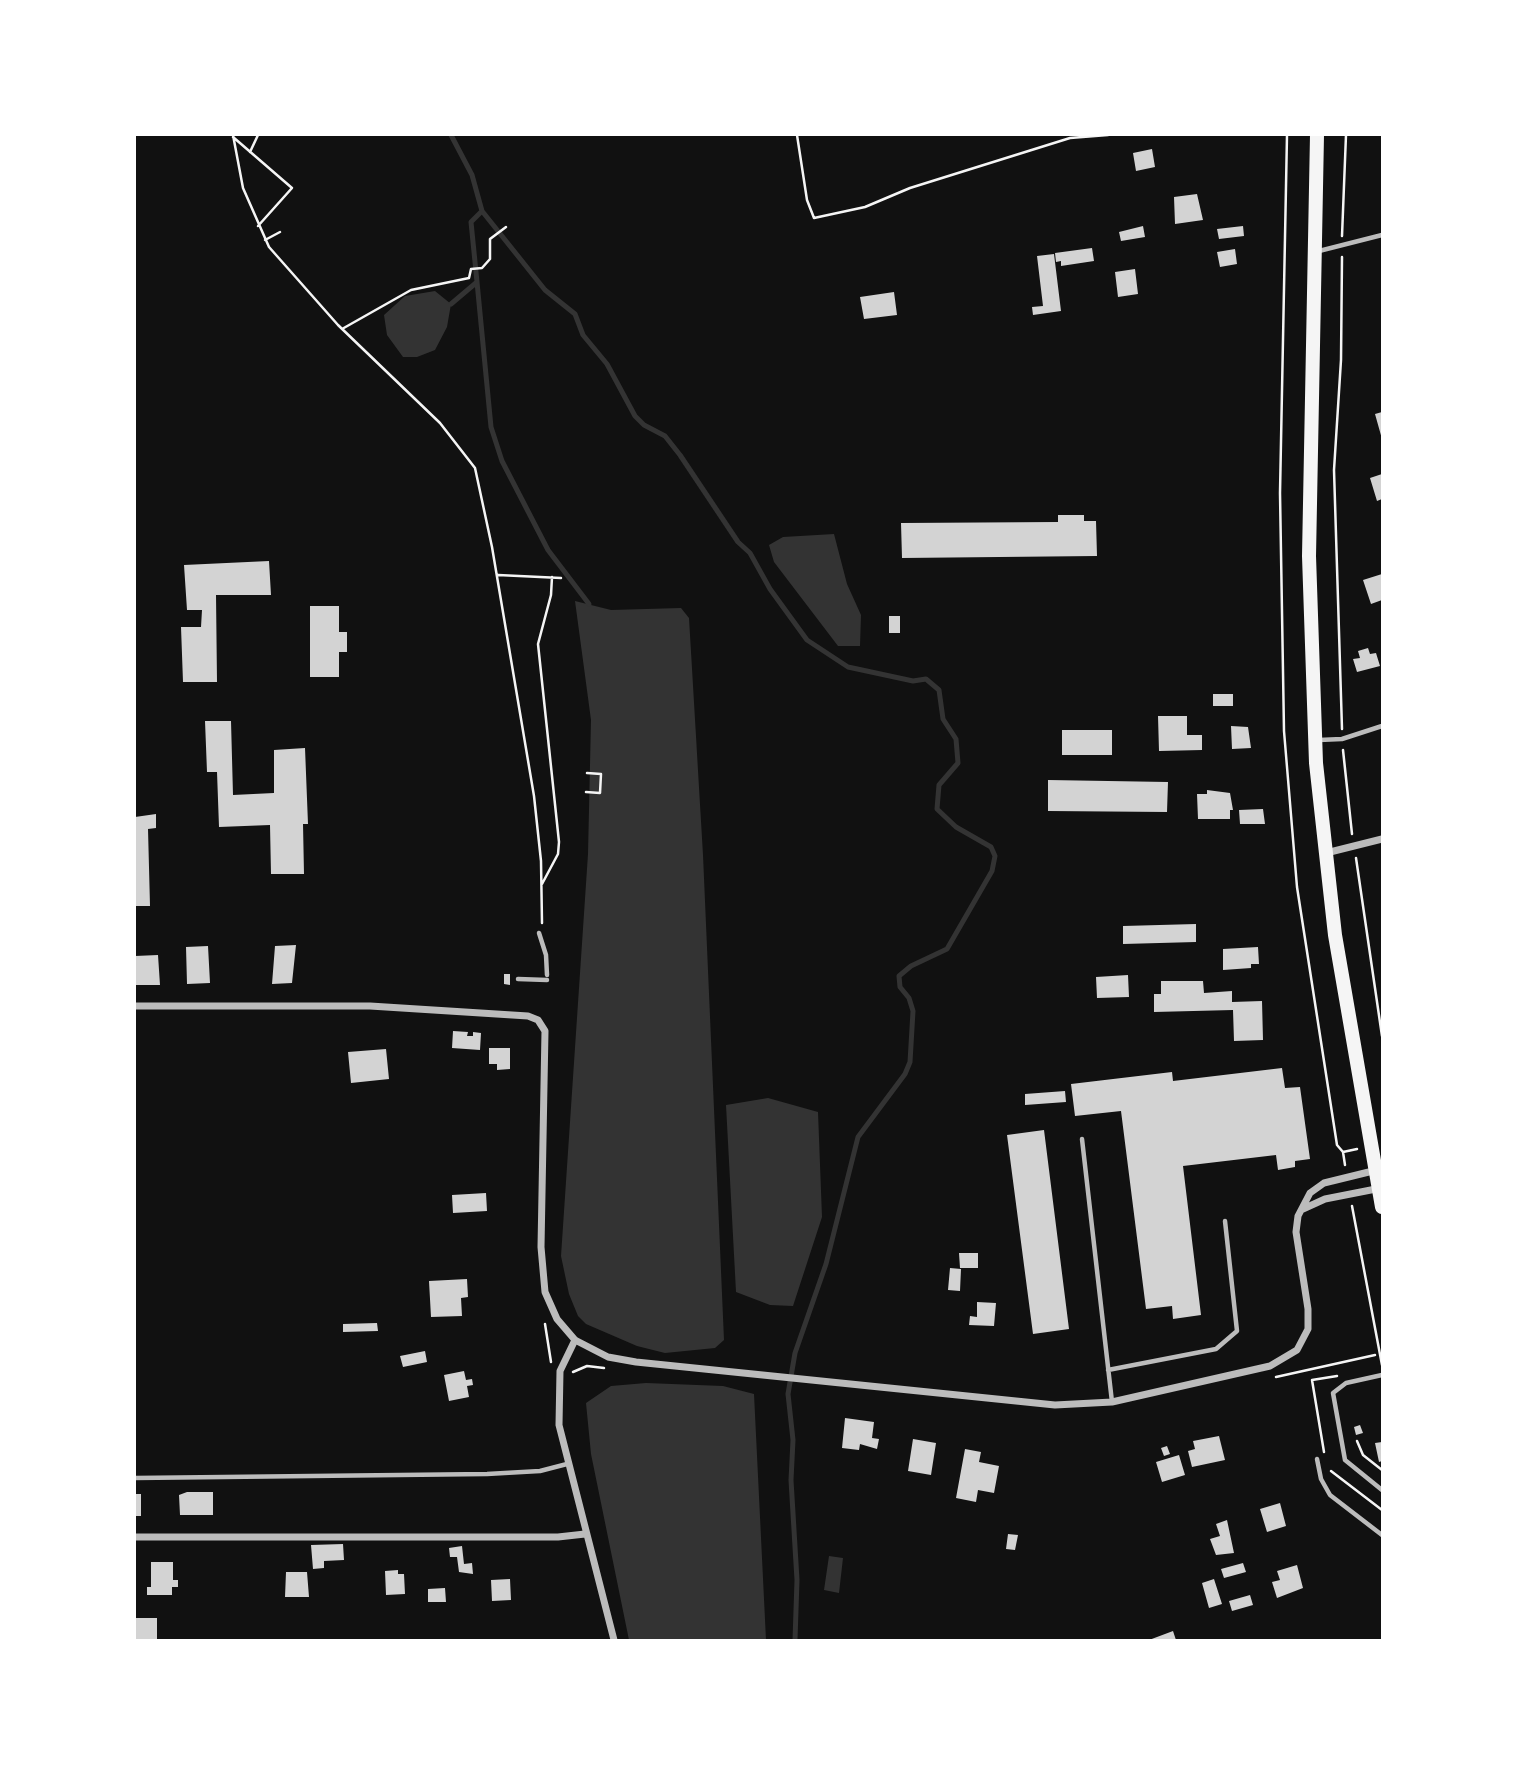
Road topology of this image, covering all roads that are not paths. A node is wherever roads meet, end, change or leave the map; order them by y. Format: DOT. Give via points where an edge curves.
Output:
graph roads {
  1 [pos="1317,135"];
  2 [pos="1382,235"];
  3 [pos="1315,251"];
  4 [pos="1382,726"];
  5 [pos="1314,740"];
  6 [pos="1382,839"];
  7 [pos="1325,853"];
  8 [pos="539,933"];
  9 [pos="518,979"];
  10 [pos="135,1006"];
  11 [pos="1082,1139"];
  12 [pos="1379,1169"];
  13 [pos="1380,1188"];
  14 [pos="1382,1207"];
  15 [pos="1302,1210"];
  16 [pos="1225,1221"];
  17 [pos="575,1340"];
  18 [pos="1108,1370"];
  19 [pos="1382,1375"];
  20 [pos="1112,1402"];
  21 [pos="1317,1459"];
  22 [pos="567,1464"];
  23 [pos="135,1478"];
  24 [pos="1382,1490"];
  25 [pos="585,1534"];
  26 [pos="1382,1535"];
  27 [pos="135,1537"];
  28 [pos="614,1640"];
  1 -- 3 [label="main road"];
  2 -- 3 [label="lane"];
  3 -- 5 [label="main road" via="1310,556"];
  4 -- 5 [label="lane" via="1342,739"];
  5 -- 7 [label="main road"];
  6 -- 7 [label="street"];
  7 -- 12 [label="main road" via="1341,974"];
  8 -- 9 [label="lane" via="547,977"];
  10 -- 17 [label="street" via="370,1006 538,1020 546,1039 542,1276 552,1310"];
  11 -- 18 [label="lane"];
  12 -- 13 [label="main road"];
  12 -- 15 [label="street" via="1324,1183 1310,1193"];
  13 -- 14 [label="main road"];
  13 -- 15 [label="street" via="1325,1199"];
  15 -- 20 [label="street" via="1296,1240 1309,1324 1297,1350 1270,1366"];
  16 -- 18 [label="lane" via="1237,1331 1216,1349"];
  17 -- 20 [label="street" via="622,1360 1055,1405"];
  17 -- 22 [label="street" via="562,1362 558,1395"];
  18 -- 20 [label="lane"];
  19 -- 24 [label="lane" via="1346,1383 1333,1393 1345,1460"];
  21 -- 26 [label="lane" via="1329,1495"];
  22 -- 23 [label="lane" via="540,1471 487,1474"];
  22 -- 25 [label="street"];
  25 -- 27 [label="street"];
  25 -- 28 [label="street"];
}
